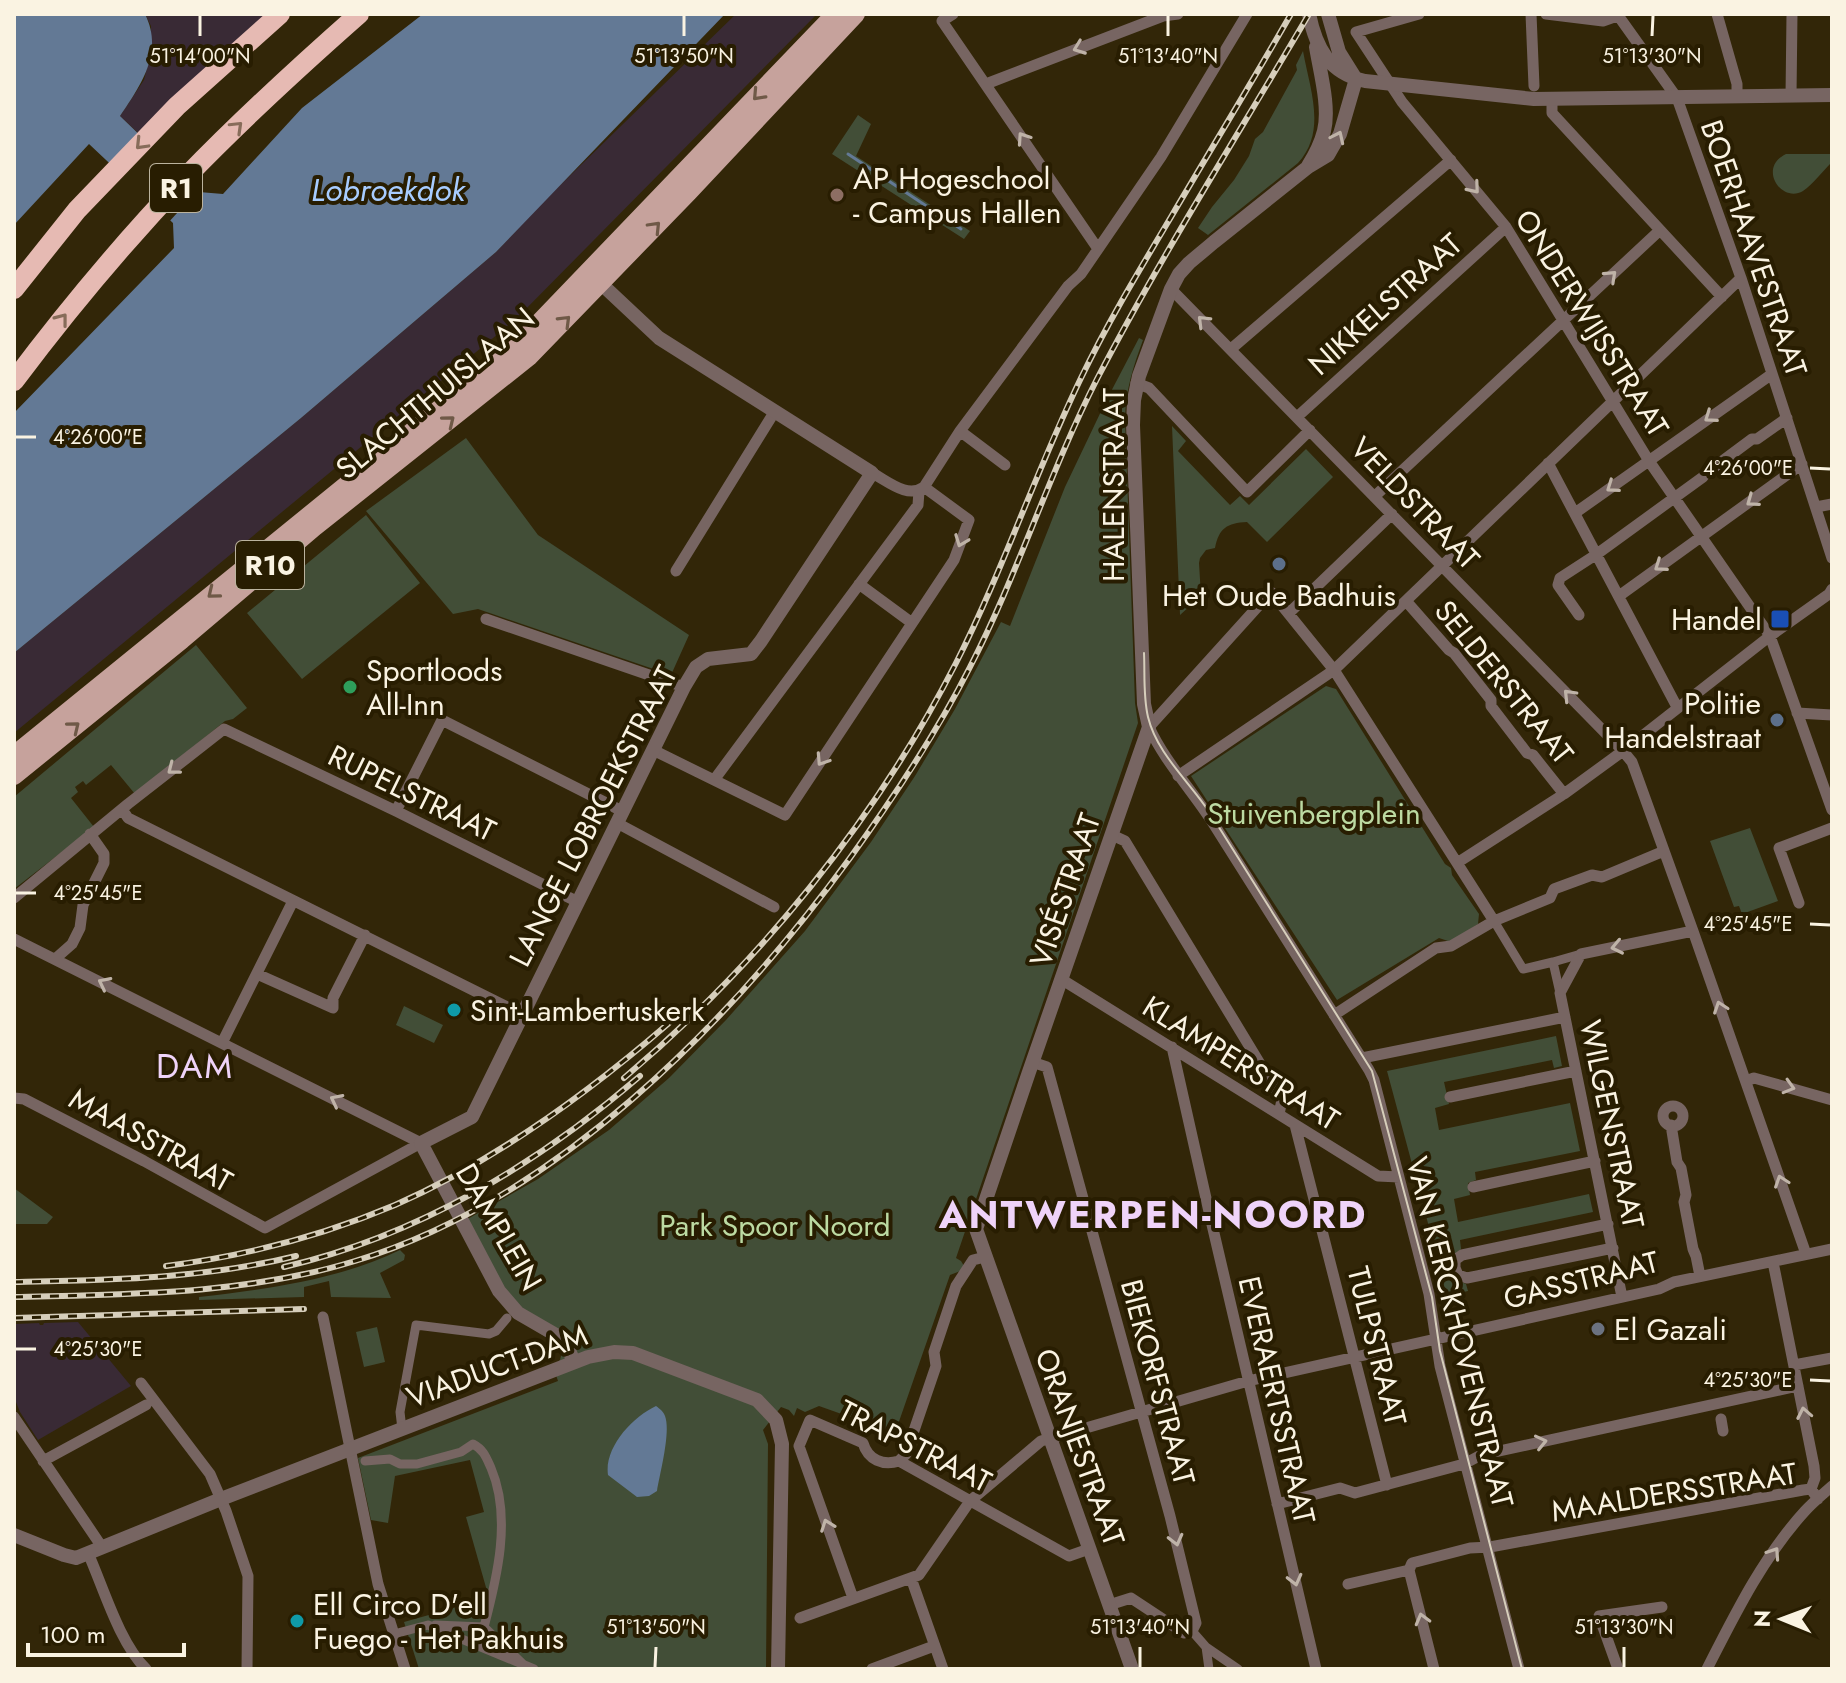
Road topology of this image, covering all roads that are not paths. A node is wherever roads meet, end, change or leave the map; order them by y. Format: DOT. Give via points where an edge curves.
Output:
graph roads {
  1 [pos="280,14"];
  2 [pos="359,14"];
  3 [pos="835,14"];
  4 [pos="856,14"];
  5 [pos="1178,14"];
  6 [pos="1247,14"];
  7 [pos="1309,14"];
  8 [pos="1328,14"];
  9 [pos="1419,14"];
  10 [pos="1531,14"];
  11 [pos="1546,14"];
  12 [pos="1717,14"];
  13 [pos="1792,14"];
  14 [pos="1617,15"];
  15 [pos="948,17"];
  16 [pos="1313,36"];
  17 [pos="1356,79"];
  18 [pos="986,84"];
  19 [pos="1390,84"];
  20 [pos="1534,86"];
  21 [pos="1832,95"];
  22 [pos="1791,96"];
  23 [pos="1737,97"];
  24 [pos="1677,98"];
  25 [pos="1552,100"];
  26 [pos="1451,160"];
  27 [pos="1308,167"];
  28 [pos="1506,227"];
  29 [pos="1659,231"];
  30 [pos="1098,249"];
  31 [pos="595,278"];
  32 [pos="1741,278"];
  33 [pos="14,289"];
  34 [pos="1171,289"];
  35 [pos="1722,297"];
  36 [pos="1562,321"];
  37 [pos="1231,349"];
  38 [pos="1772,374"];
  39 [pos="14,381"];
  40 [pos="1136,383"];
  41 [pos="1612,402"];
  42 [pos="775,411"];
  43 [pos="1297,417"];
  44 [pos="1787,418"];
  45 [pos="1310,430"];
  46 [pos="960,431"];
  47 [pos="1649,461"];
  48 [pos="1548,463"];
  49 [pos="1802,464"];
  50 [pos="1005,465"];
  51 [pos="872,473"];
  52 [pos="922,489"];
  53 [pos="1375,496"];
  54 [pos="1674,498"];
  55 [pos="1832,504"];
  56 [pos="1816,507"];
  57 [pos="1575,513"];
  58 [pos="1392,514"];
  59 [pos="1702,537"];
  60 [pos="1597,554"];
  61 [pos="1832,558"];
  62 [pos="1443,566"];
  63 [pos="676,571"];
  64 [pos="859,584"];
  65 [pos="1831,593"];
  66 [pos="1619,596"];
  67 [pos="1406,601"];
  68 [pos="1289,613"];
  69 [pos="1579,615"];
  70 [pos="486,619"];
  71 [pos="912,623"];
  72 [pos="1770,636"];
  73 [pos="1334,670"];
  74 [pos="684,687"];
  75 [pos="1677,707"];
  76 [pos="1797,713"];
  77 [pos="1832,715"];
  78 [pos="1149,727"];
  79 [pos="653,750"];
  80 [pos="1623,751"];
  81 [pos="14,755"];
  82 [pos="14,776"];
  83 [pos="1178,776"];
  84 [pos="714,780"];
  85 [pos="1564,794"];
  86 [pos="122,809"];
  87 [pos="1832,810"];
  88 [pos="396,811"];
  89 [pos="620,817"];
  90 [pos="1832,828"];
  91 [pos="90,834"];
  92 [pos="1112,835"];
  93 [pos="1664,851"];
  94 [pos="1457,863"];
  95 [pos="14,898"];
  96 [pos="293,901"];
  97 [pos="578,902"];
  98 [pos="1799,903"];
  99 [pos="774,907"];
  100 [pos="1494,921"];
  101 [pos="1693,931"];
  102 [pos="365,935"];
  103 [pos="14,939"];
  104 [pos="1581,954"];
  105 [pos="55,959"];
  106 [pos="1553,962"];
  107 [pos="257,974"];
  108 [pos="1061,979"];
  109 [pos="1560,993"];
  110 [pos="521,1014"];
  111 [pos="1334,1015"];
  112 [pos="1565,1017"];
  113 [pos="222,1043"];
  114 [pos="1172,1047"];
  115 [pos="1362,1058"];
  116 [pos="1032,1062"];
  117 [pos="1576,1071"];
  118 [pos="1746,1081"];
  119 [pos="1450,1097"];
  120 [pos="14,1098"];
  121 [pos="1832,1100"];
  122 [pos="1279,1114"];
  123 [pos="1295,1125"];
  124 [pos="1671,1125"];
  125 [pos="421,1143"];
  126 [pos="1595,1161"];
  127 [pos="1399,1177"];
  128 [pos="1473,1187"];
  129 [pos="1608,1224"];
  130 [pos="265,1228"];
  131 [pos="1613,1248"];
  132 [pos="1832,1249"];
  133 [pos="983,1250"];
  134 [pos="1806,1254"];
  135 [pos="1773,1262"];
  136 [pos="1700,1276"];
  137 [pos="1622,1297"];
  138 [pos="323,1317"];
  139 [pos="507,1318"];
  140 [pos="1435,1339"];
  141 [pos="1355,1357"];
  142 [pos="1832,1358"];
  143 [pos="574,1362"];
  144 [pos="1794,1365"];
  145 [pos="1248,1381"];
  146 [pos="141,1383"];
  147 [pos="1798,1386"];
  148 [pos="146,1405"];
  149 [pos="1141,1411"];
  150 [pos="14,1417"];
  151 [pos="402,1429"];
  152 [pos="1049,1438"];
  153 [pos="357,1458"];
  154 [pos="43,1461"];
  155 [pos="899,1461"];
  156 [pos="1466,1463"];
  157 [pos="1387,1485"];
  158 [pos="1832,1486"];
  159 [pos="1815,1494"];
  160 [pos="221,1499"];
  161 [pos="970,1501"];
  162 [pos="1277,1504"];
  163 [pos="14,1535"];
  164 [pos="1488,1546"];
  165 [pos="1089,1549"];
  166 [pos="95,1550"];
  167 [pos="1409,1570"];
  168 [pos="911,1578"];
  169 [pos="1348,1584"];
  170 [pos="853,1598"];
  171 [pos="1109,1605"];
  172 [pos="1662,1607"];
  173 [pos="800,1618"];
  174 [pos="428,1625"];
  175 [pos="484,1627"];
  176 [pos="1192,1631"];
  177 [pos="394,1634"];
  178 [pos="934,1646"];
  179 [pos="1206,1647"];
  180 [pos="1208,1665"];
  181 [pos="529,1667"];
  182 [pos="144,1668"];
  183 [pos="247,1669"];
  184 [pos="405,1669"];
  185 [pos="778,1669"];
  186 [pos="872,1669"];
  187 [pos="943,1669"];
  188 [pos="1132,1669"];
  189 [pos="1238,1669"];
  190 [pos="1316,1669"];
  191 [pos="1434,1669"];
  192 [pos="1519,1669"];
  193 [pos="1618,1669"];
  194 [pos="1707,1669"];
  1 -- 33 [label="highway, R1, one-way" via="167,117 77,210"];
  39 -- 2 [label="highway, R1, one-way" via="97,275 188,175"];
  3 -- 31 [label="main road, SLACHTHUISLAAN / R10, one-way"];
  31 -- 4 [label="main road, SLACHTHUISLAAN / R10, one-way"];
  5 -- 18 [label="street, one-way"];
  6 -- 30 [label="street"];
  7 -- 16 [label="street, HALENSTRAAT"];
  8 -- 17 [label="street" via="1339,52"];
  9 -- 19 [label="street, ONDERWIJSSTRAAT" via="1356,32"];
  10 -- 20 [label="street"];
  11 -- 14 [label="street" via="1603,21"];
  12 -- 23 [label="street"];
  13 -- 22 [label="street"];
  14 -- 24 [label="street, BOERHAAVESTRAAT"];
  15 -- 18 [label="street"];
  16 -- 17 [label="street" via="1334,66"];
  16 -- 27 [label="street, HALENSTRAAT" via="1326,119"];
  17 -- 19 [label="street"];
  27 -- 17 [label="street, HALENSTRAAT, one-way" via="1336,143"];
  30 -- 18 [label="street, one-way"];
  19 -- 25 [label="street"];
  19 -- 26 [label="street, ONDERWIJSSTRAAT"];
  21 -- 22 [label="street"];
  22 -- 23 [label="street"];
  23 -- 24 [label="street"];
  24 -- 25 [label="street"];
  24 -- 32 [label="street, BOERHAAVESTRAAT"];
  25 -- 29 [label="street" via="1552,113"];
  26 -- 28 [label="street, ONDERWIJSSTRAAT, one-way"];
  26 -- 37 [label="street"];
  27 -- 34 [label="street, HALENSTRAAT" via="1189,263"];
  28 -- 36 [label="street, ONDERWIJSSTRAAT"];
  28 -- 43 [label="street, NIKKELSTRAAT"];
  29 -- 35 [label="street"];
  36 -- 29 [label="street, one-way"];
  30 -- 46 [label="street"];
  31 -- 42 [label="street" via="659,338"];
  31 -- 81 [label="main road, SLACHTHUISLAAN / R10, one-way"];
  82 -- 31 [label="main road, SLACHTHUISLAAN / R10, one-way" via="529,357"];
  32 -- 35 [label="street"];
  32 -- 38 [label="street, BOERHAAVESTRAAT"];
  37 -- 34 [label="street, VELDSTRAAT, one-way"];
  34 -- 40 [label="street, HALENSTRAAT"];
  35 -- 41 [label="street"];
  36 -- 41 [label="street, ONDERWIJSSTRAAT"];
  36 -- 53 [label="street"];
  37 -- 43 [label="street, VELDSTRAAT"];
  38 -- 44 [label="street, BOERHAAVESTRAAT"];
  38 -- 47 [label="street, one-way"];
  40 -- 45 [label="street" via="1149,388 1247,492"];
  40 -- 78 [label="street, HALENSTRAAT" via="1136,517"];
  41 -- 47 [label="street, ONDERWIJSSTRAAT"];
  41 -- 48 [label="street"];
  42 -- 51 [label="street"];
  42 -- 63 [label="street"];
  43 -- 45 [label="street, VELDSTRAAT"];
  44 -- 49 [label="street, BOERHAAVESTRAAT"];
  44 -- 54 [label="street"];
  45 -- 53 [label="street, VELDSTRAAT"];
  46 -- 50 [label="street"];
  46 -- 52 [label="street"];
  47 -- 54 [label="street, ONDERWIJSSTRAAT"];
  47 -- 57 [label="street, one-way"];
  48 -- 57 [label="street"];
  48 -- 62 [label="street"];
  49 -- 56 [label="street, BOERHAAVESTRAAT"];
  49 -- 59 [label="street, one-way"];
  51 -- 52 [label="street" via="909,493"];
  51 -- 74 [label="street, LANGE LOBROEKSTRAAT" via="751,654 708,659"];
  52 -- 64 [label="street" via="918,505"];
  52 -- 71 [label="street, one-way" via="969,520 954,560"];
  53 -- 58 [label="street, VELDSTRAAT"];
  54 -- 59 [label="street, ONDERWIJSSTRAAT"];
  54 -- 60 [label="street"];
  55 -- 56 [label="street"];
  56 -- 61 [label="street, BOERHAAVESTRAAT"];
  57 -- 60 [label="street"];
  58 -- 62 [label="street, VELDSTRAAT"];
  58 -- 68 [label="street"];
  59 -- 66 [label="street, one-way"];
  59 -- 72 [label="street, ONDERWIJSSTRAAT"];
  60 -- 66 [label="street"];
  60 -- 69 [label="street" via="1560,578 1558,585"];
  62 -- 67 [label="street"];
  80 -- 62 [label="street, VELDSTRAAT, one-way"];
  64 -- 71 [label="street"];
  64 -- 84 [label="street"];
  65 -- 72 [label="street"];
  66 -- 75 [label="street"];
  67 -- 73 [label="street"];
  67 -- 85 [label="street, SELDERSTRAAT" via="1454,653"];
  68 -- 73 [label="street"];
  68 -- 78 [label="street, VISÉSTRAAT" via="1271,592"];
  70 -- 74 [label="street"];
  71 -- 84 [label="street, one-way" via="785,815"];
  72 -- 75 [label="street"];
  72 -- 76 [label="street, ONDERWIJSSTRAAT"];
  73 -- 83 [label="street"];
  73 -- 94 [label="street"];
  74 -- 79 [label="street, LANGE LOBROEKSTRAAT"];
  75 -- 80 [label="street"];
  76 -- 77 [label="street"];
  76 -- 87 [label="street, ONDERWIJSSTRAAT"];
  78 -- 83 [label="street"];
  78 -- 92 [label="street, VISÉSTRAAT"];
  79 -- 84 [label="street"];
  79 -- 89 [label="street, LANGE LOBROEKSTRAAT"];
  80 -- 85 [label="street"];
  80 -- 93 [label="street, VELDSTRAAT" via="1632,762"];
  83 -- 111 [label="street"];
  85 -- 94 [label="street"];
  88 -- 86 [label="street, RUPELSTRAAT, one-way" via="224,729"];
  86 -- 91 [label="street"];
  86 -- 96 [label="street" via="128,818"];
  88 -- 89 [label="street" via="442,720"];
  88 -- 97 [label="street, RUPELSTRAAT"];
  89 -- 97 [label="street, LANGE LOBROEKSTRAAT"];
  89 -- 99 [label="street"];
  90 -- 98 [label="street" via="1779,848"];
  91 -- 95 [label="street"];
  91 -- 105 [label="street" via="104,863 83,905 72,944"];
  92 -- 108 [label="street, VISÉSTRAAT"];
  92 -- 122 [label="street" via="1125,841 1282,1100"];
  93 -- 100 [label="street" via="1602,877 1592,875 1554,889 1550,898"];
  93 -- 101 [label="street, VELDSTRAAT"];
  94 -- 100 [label="street"];
  96 -- 102 [label="street"];
  96 -- 107 [label="street"];
  97 -- 110 [label="street, LANGE LOBROEKSTRAAT"];
  100 -- 106 [label="street" via="1523,969"];
  100 -- 111 [label="street" via="1451,946 1436,948"];
  101 -- 104 [label="street, one-way"];
  118 -- 101 [label="street, VELDSTRAAT, one-way"];
  102 -- 107 [label="street" via="333,998 333,1008"];
  102 -- 110 [label="street"];
  103 -- 105 [label="street"];
  104 -- 106 [label="street"];
  104 -- 109 [label="street"];
  113 -- 105 [label="street, one-way"];
  106 -- 109 [label="street, WILGENSTRAAT"];
  107 -- 113 [label="street"];
  108 -- 114 [label="street, KLAMPERSTRAAT"];
  108 -- 116 [label="street, VISÉSTRAAT"];
  109 -- 112 [label="street, WILGENSTRAAT"];
  110 -- 125 [label="street, LANGE LOBROEKSTRAAT" via="472,1117"];
  111 -- 115 [label="street, VAN KERCKHOVENSTRAAT"];
  112 -- 115 [label="street"];
  112 -- 117 [label="street, WILGENSTRAAT"];
  125 -- 113 [label="street, one-way"];
  114 -- 122 [label="street, KLAMPERSTRAAT"];
  114 -- 145 [label="street, EVERAERTSSTRAAT"];
  115 -- 127 [label="street, VAN KERCKHOVENSTRAAT" via="1375,1084"];
  116 -- 133 [label="street, VISÉSTRAAT" via="976,1229"];
  116 -- 149 [label="street, BIEKORFSTRAAT" via="1047,1067"];
  117 -- 119 [label="street"];
  117 -- 126 [label="street, WILGENSTRAAT"];
  118 -- 121 [label="street, one-way" via="1754,1078"];
  134 -- 118 [label="street, VELDSTRAAT, one-way"];
  120 -- 130 [label="street, MAASSTRAAT"];
  122 -- 123 [label="street, KLAMPERSTRAAT"];
  123 -- 127 [label="street, KLAMPERSTRAAT" via="1378,1176"];
  123 -- 141 [label="street, TULPSTRAAT"];
  124 -- 136 [label="street"];
  125 -- 130 [label="street, LANGE LOBROEKSTRAAT"];
  125 -- 143 [label="street, DAMPLEIN" via="499,1291 518,1313 556,1335"];
  126 -- 128 [label="street, VAN KERCKHOVENSTRAAT"];
  126 -- 129 [label="street, WILGENSTRAAT"];
  127 -- 140 [label="street, VAN KERCKHOVENSTRAAT"];
  129 -- 131 [label="street, WILGENSTRAAT"];
  129 -- 131 [label="street, VAN KERCKHOVENSTRAAT" via="1462,1255 1455,1268 1467,1278"];
  131 -- 137 [label="street, WILGENSTRAAT"];
  132 -- 134 [label="street, GASSTRAAT"];
  133 -- 152 [label="street, ORANJESTRAAT"];
  133 -- 155 [label="street" via="956,1286 934,1352 936,1366"];
  134 -- 135 [label="street, GASSTRAAT"];
  135 -- 136 [label="street, GASSTRAAT"];
  135 -- 144 [label="street"];
  136 -- 137 [label="street, GASSTRAAT"];
  137 -- 140 [label="street, GASSTRAAT"];
  138 -- 153 [label="street"];
  139 -- 151 [label="street, DAMPLEIN" via="489,1334 416,1325 400,1412"];
  140 -- 141 [label="street, GASSTRAAT"];
  140 -- 156 [label="street, VAN KERCKHOVENSTRAAT"];
  141 -- 145 [label="street, GASSTRAAT"];
  141 -- 157 [label="street, TULPSTRAAT"];
  142 -- 144 [label="street"];
  143 -- 151 [label="street, VIADUCT-DAM"];
  143 -- 185 [label="street, VIADUCT-DAM" via="614,1352 643,1355 757,1400 772,1413 781,1436"];
  144 -- 147 [label="street"];
  145 -- 149 [label="street, GASSTRAAT"];
  145 -- 162 [label="street, EVERAERTSSTRAAT"];
  146 -- 160 [label="street" via="210,1474"];
  156 -- 147 [label="street, one-way" via="1481,1455 1720,1416"];
  159 -- 147 [label="street, one-way"];
  148 -- 154 [label="street"];
  149 -- 152 [label="street, GASSTRAAT"];
  149 -- 176 [label="street, BIEKORFSTRAAT, one-way" via="1197,1620"];
  150 -- 154 [label="street"];
  151 -- 153 [label="street, VIADUCT-DAM"];
  152 -- 161 [label="street, GASSTRAAT"];
  152 -- 165 [label="street, ORANJESTRAAT"];
  153 -- 160 [label="street, VIADUCT-DAM"];
  153 -- 175 [label="street" via="417,1464 473,1444 483,1450 501,1518"];
  153 -- 177 [label="street" via="378,1584"];
  154 -- 166 [label="street"];
  155 -- 161 [label="street, TRAPSTRAAT"];
  170 -- 155 [label="street, TRAPSTRAAT, one-way" via="799,1446 810,1420 863,1443 876,1460"];
  156 -- 157 [label="street"];
  156 -- 164 [label="street, VAN KERCKHOVENSTRAAT"];
  157 -- 162 [label="street" via="1355,1493 1340,1488"];
  158 -- 159 [label="street"];
  159 -- 164 [label="street, MAALDERSSTRAAT"];
  194 -- 159 [label="street, one-way" via="1743,1598"];
  160 -- 166 [label="street, VIADUCT-DAM"];
  160 -- 183 [label="street" via="248,1576"];
  161 -- 165 [label="street, TRAPSTRAAT" via="1069,1556"];
  161 -- 168 [label="street, GASSTRAAT" via="919,1575"];
  162 -- 190 [label="street, EVERAERTSSTRAAT, one-way"];
  163 -- 166 [label="street" via="71,1558"];
  164 -- 167 [label="street, MAALDERSSTRAAT" via="1412,1563"];
  164 -- 192 [label="street, VAN KERCKHOVENSTRAAT"];
  165 -- 171 [label="street, ORANJESTRAAT"];
  166 -- 182 [label="street" via="125,1641"];
  167 -- 169 [label="street, MAALDERSSTRAAT"];
  191 -- 167 [label="street, one-way"];
  168 -- 170 [label="street"];
  168 -- 178 [label="street"];
  170 -- 173 [label="street"];
  171 -- 176 [label="street" via="1131,1598 1181,1632"];
  171 -- 188 [label="street, ORANJESTRAAT"];
  172 -- 193 [label="street" via="1599,1616"];
  174 -- 175 [label="street"];
  174 -- 177 [label="street"];
  174 -- 181 [label="street"];
  175 -- 181 [label="street"];
  176 -- 179 [label="street"];
  177 -- 184 [label="street"];
  178 -- 186 [label="street"];
  178 -- 187 [label="street"];
  179 -- 180 [label="street"];
  179 -- 189 [label="street"];
}
